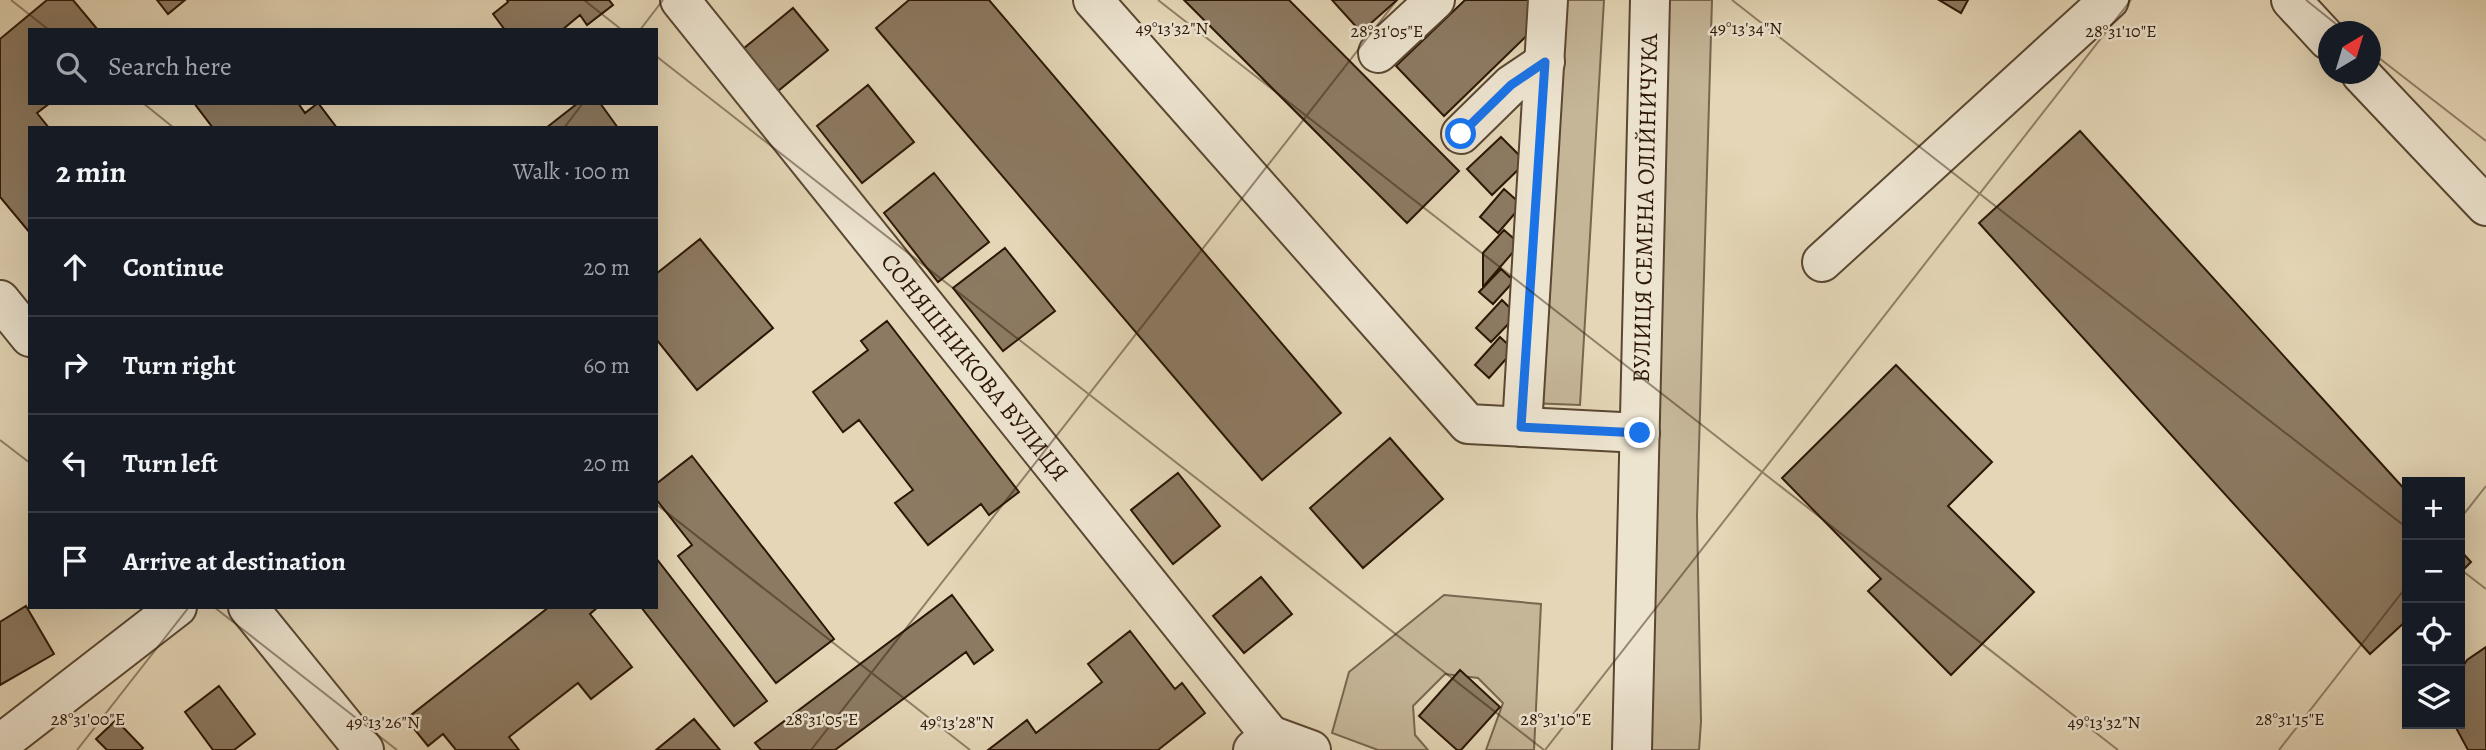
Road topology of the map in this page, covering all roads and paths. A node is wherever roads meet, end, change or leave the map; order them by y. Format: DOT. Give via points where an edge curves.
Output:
graph roads {
  1 [pos="680,0"];
  2 [pos="1093,0"];
  3 [pos="1435,0"];
  4 [pos="1548,0"];
  5 [pos="1650,0"];
  6 [pos="2109,0"];
  7 [pos="2291,0"];
  8 [pos="2318,28"];
  9 [pos="1378,53"];
  10 [pos="1545,62"];
  11 [pos="2370,84"];
  12 [pos="1461,134"];
  13 [pos="2486,206"];
  14 [pos="1822,261"];
  15 [pos="0,300"];
  16 [pos="28,335"];
  17 [pos="1521,427"];
  18 [pos="1640,433"];
  19 [pos="174,609"];
  20 [pos="250,609"];
  21 [pos="1261,743"];
  22 [pos="0,744"];
  23 [pos="364,750"];
  24 [pos="1311,750"];
  25 [pos="1632,750"];
  1 -- 21 [label="street, СОНЯШНИКОВА ВУЛИЦЯ"];
  2 -- 17 [label="street" via="1468,424"];
  3 -- 9 [label="street"];
  4 -- 10 [label="street"];
  5 -- 18 [label="street, ВУЛИЦЯ СЕМЕНА ОЛІЙНИЧУКА"];
  6 -- 14 [label="street"];
  7 -- 8 [label="street"];
  10 -- 12 [label="street" via="1511,85"];
  10 -- 17 [label="street"];
  11 -- 13 [label="street"];
  15 -- 16 [label="street"];
  17 -- 18 [label="street"];
  18 -- 25 [label="street, ВУЛИЦЯ СЕМЕНА ОЛІЙНИЧУКА"];
  19 -- 22 [label="street"];
  20 -- 23 [label="street"];
  21 -- 24 [label="street, СОНЯШНИКОВА ВУЛИЦЯ"];
}
